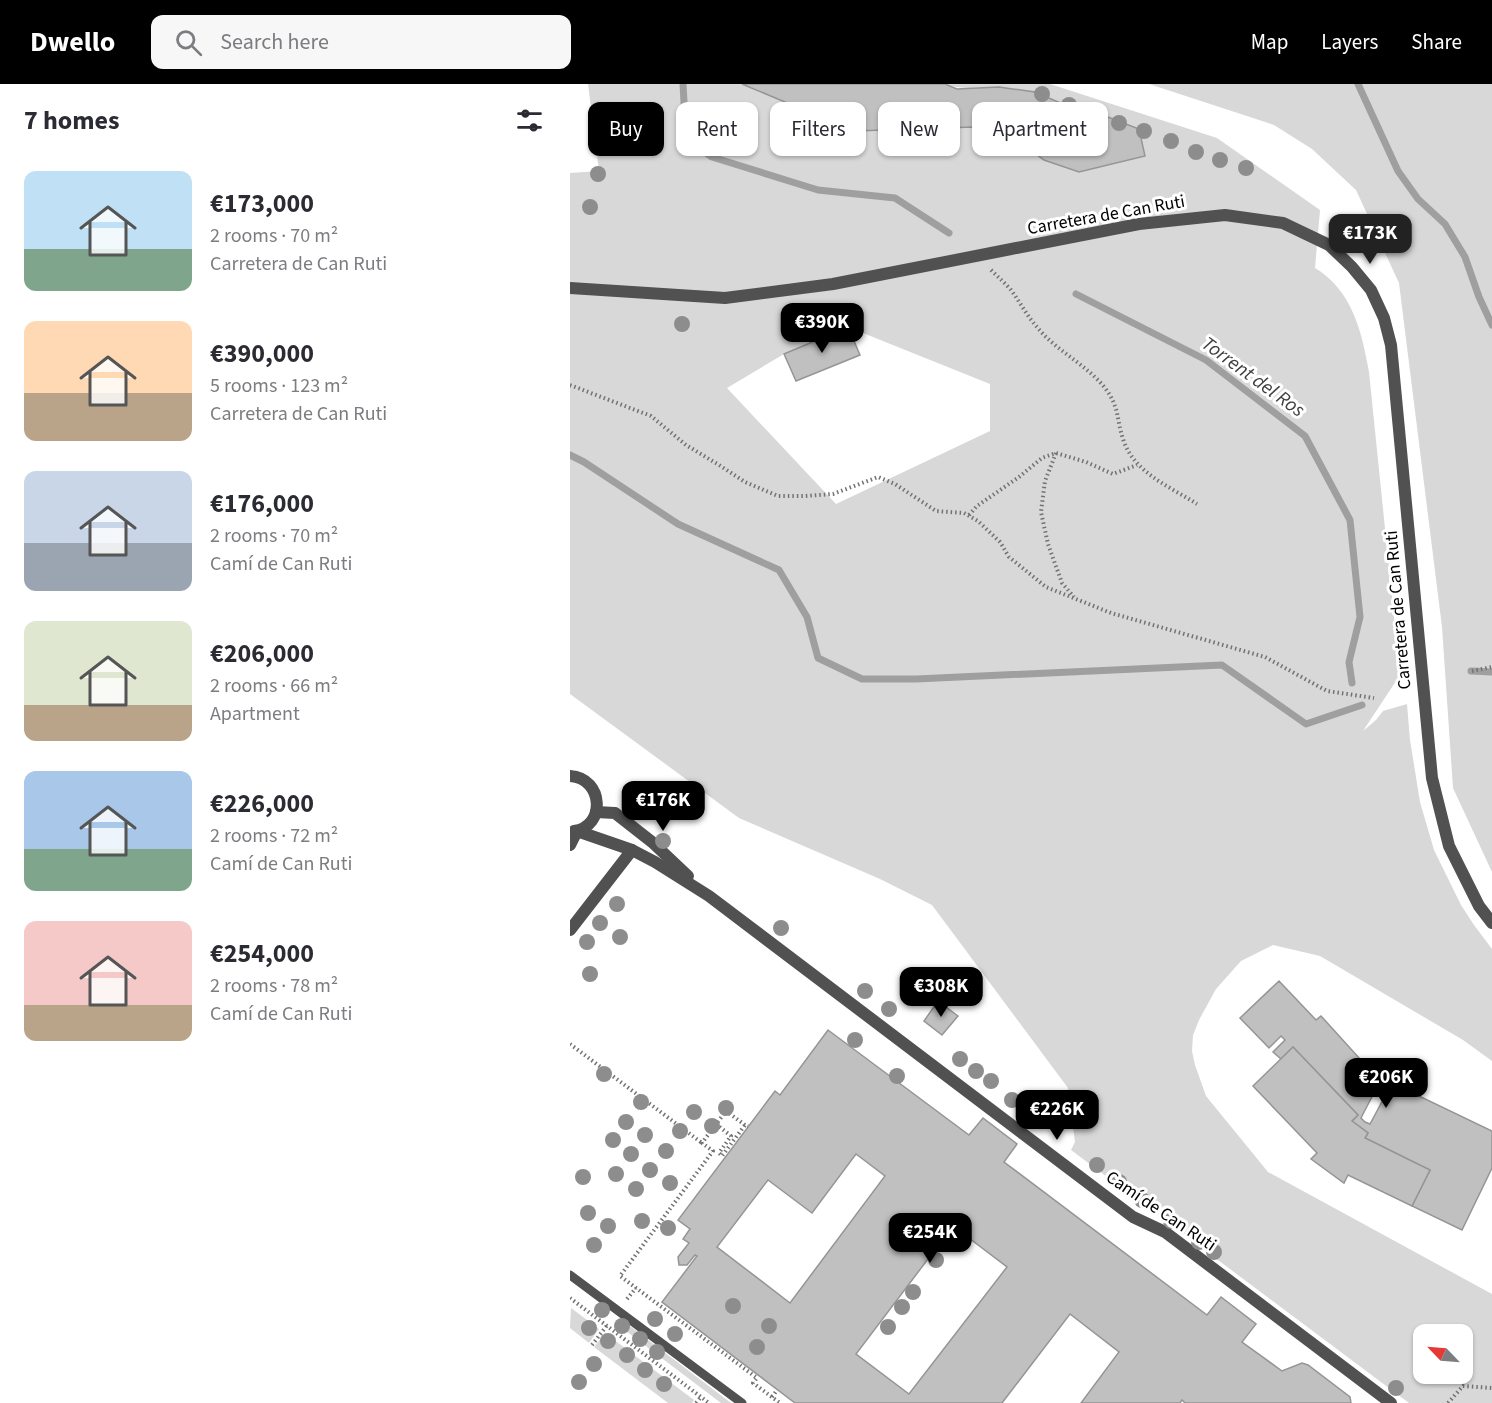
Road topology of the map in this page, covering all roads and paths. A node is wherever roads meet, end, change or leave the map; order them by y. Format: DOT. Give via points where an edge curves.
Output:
graph roads {
  1 [pos="978,256"];
  2 [pos="570,288"];
  3 [pos="570,385"];
  4 [pos="1056,453"];
  5 [pos="1137,465"];
  6 [pos="1197,504"];
  7 [pos="969,515"];
  8 [pos="1075,597"];
  9 [pos="1492,667"];
  10 [pos="1472,671"];
  11 [pos="1374,698"];
  12 [pos="570,776"];
  13 [pos="596,812"];
  14 [pos="574,831"];
  15 [pos="570,845"];
  16 [pos="632,850"];
  17 [pos="709,896"];
  18 [pos="1492,923"];
  19 [pos="570,930"];
  20 [pos="570,1044"];
  21 [pos="716,1124"];
  22 [pos="702,1143"];
  23 [pos="570,1275"];
  24 [pos="570,1298"];
  25 [pos="1492,1388"];
  26 [pos="777,1390"];
  27 [pos="701,1397"];
  28 [pos="772,1397"];
  29 [pos="696,1403"];
  30 [pos="709,1403"];
  31 [pos="742,1403"];
  32 [pos="780,1403"];
  33 [pos="1391,1403"];
  34 [pos="1448,1403"];
  1 -- 2 [label="street, Carretera de Can Ruti" via="833,284 725,298"];
  1 -- 5 [label="path" via="1011,290 1037,328 1105,388 1117,408 1123,440"];
  1 -- 18 [label="street, Carretera de Can Ruti" via="1139,224 1225,215 1283,223 1329,245 1371,290 1391,345 1432,778 1449,846 1479,906"];
  3 -- 7 [label="path" via="651,416 687,445 745,482 778,496 833,494 878,477 936,511"];
  4 -- 5 [label="path" via="1113,474"];
  4 -- 7 [label="path" via="1042,458"];
  4 -- 8 [label="path" via="1041,512 1062,583"];
  5 -- 6 [label="path"];
  7 -- 8 [label="path" via="1000,542 1009,557 1046,587"];
  8 -- 11 [label="path" via="1111,613 1265,657 1327,691"];
  9 -- 10 [label="path"];
  12 -- 13 [label="street" via="591,786 597,797"];
  13 -- 14 [label="street" via="590,822"];
  13 -- 17 [label="street, Camí de Can Ruti" via="615,813"];
  14 -- 15 [label="street"];
  14 -- 16 [label="street, Camí de Can Ruti"];
  16 -- 17 [label="street, Camí de Can Ruti"];
  16 -- 19 [label="street"];
  17 -- 33 [label="street, Camí de Can Ruti" via="1133,1217 1165,1232"];
  20 -- 22 [label="path"];
  21 -- 21 [label="path" via="731,1136 718,1153 722,1156 747,1126 726,1111"];
  21 -- 22 [label="path"];
  22 -- 28 [label="path" via="713,1151 620,1276 757,1378 753,1383"];
  23 -- 31 [label="lane"];
  24 -- 27 [label="path"];
  25 -- 34 [label="path" via="1463,1386"];
  26 -- 28 [label="path"];
  27 -- 29 [label="path"];
  27 -- 30 [label="path"];
  28 -- 32 [label="path"];
}
